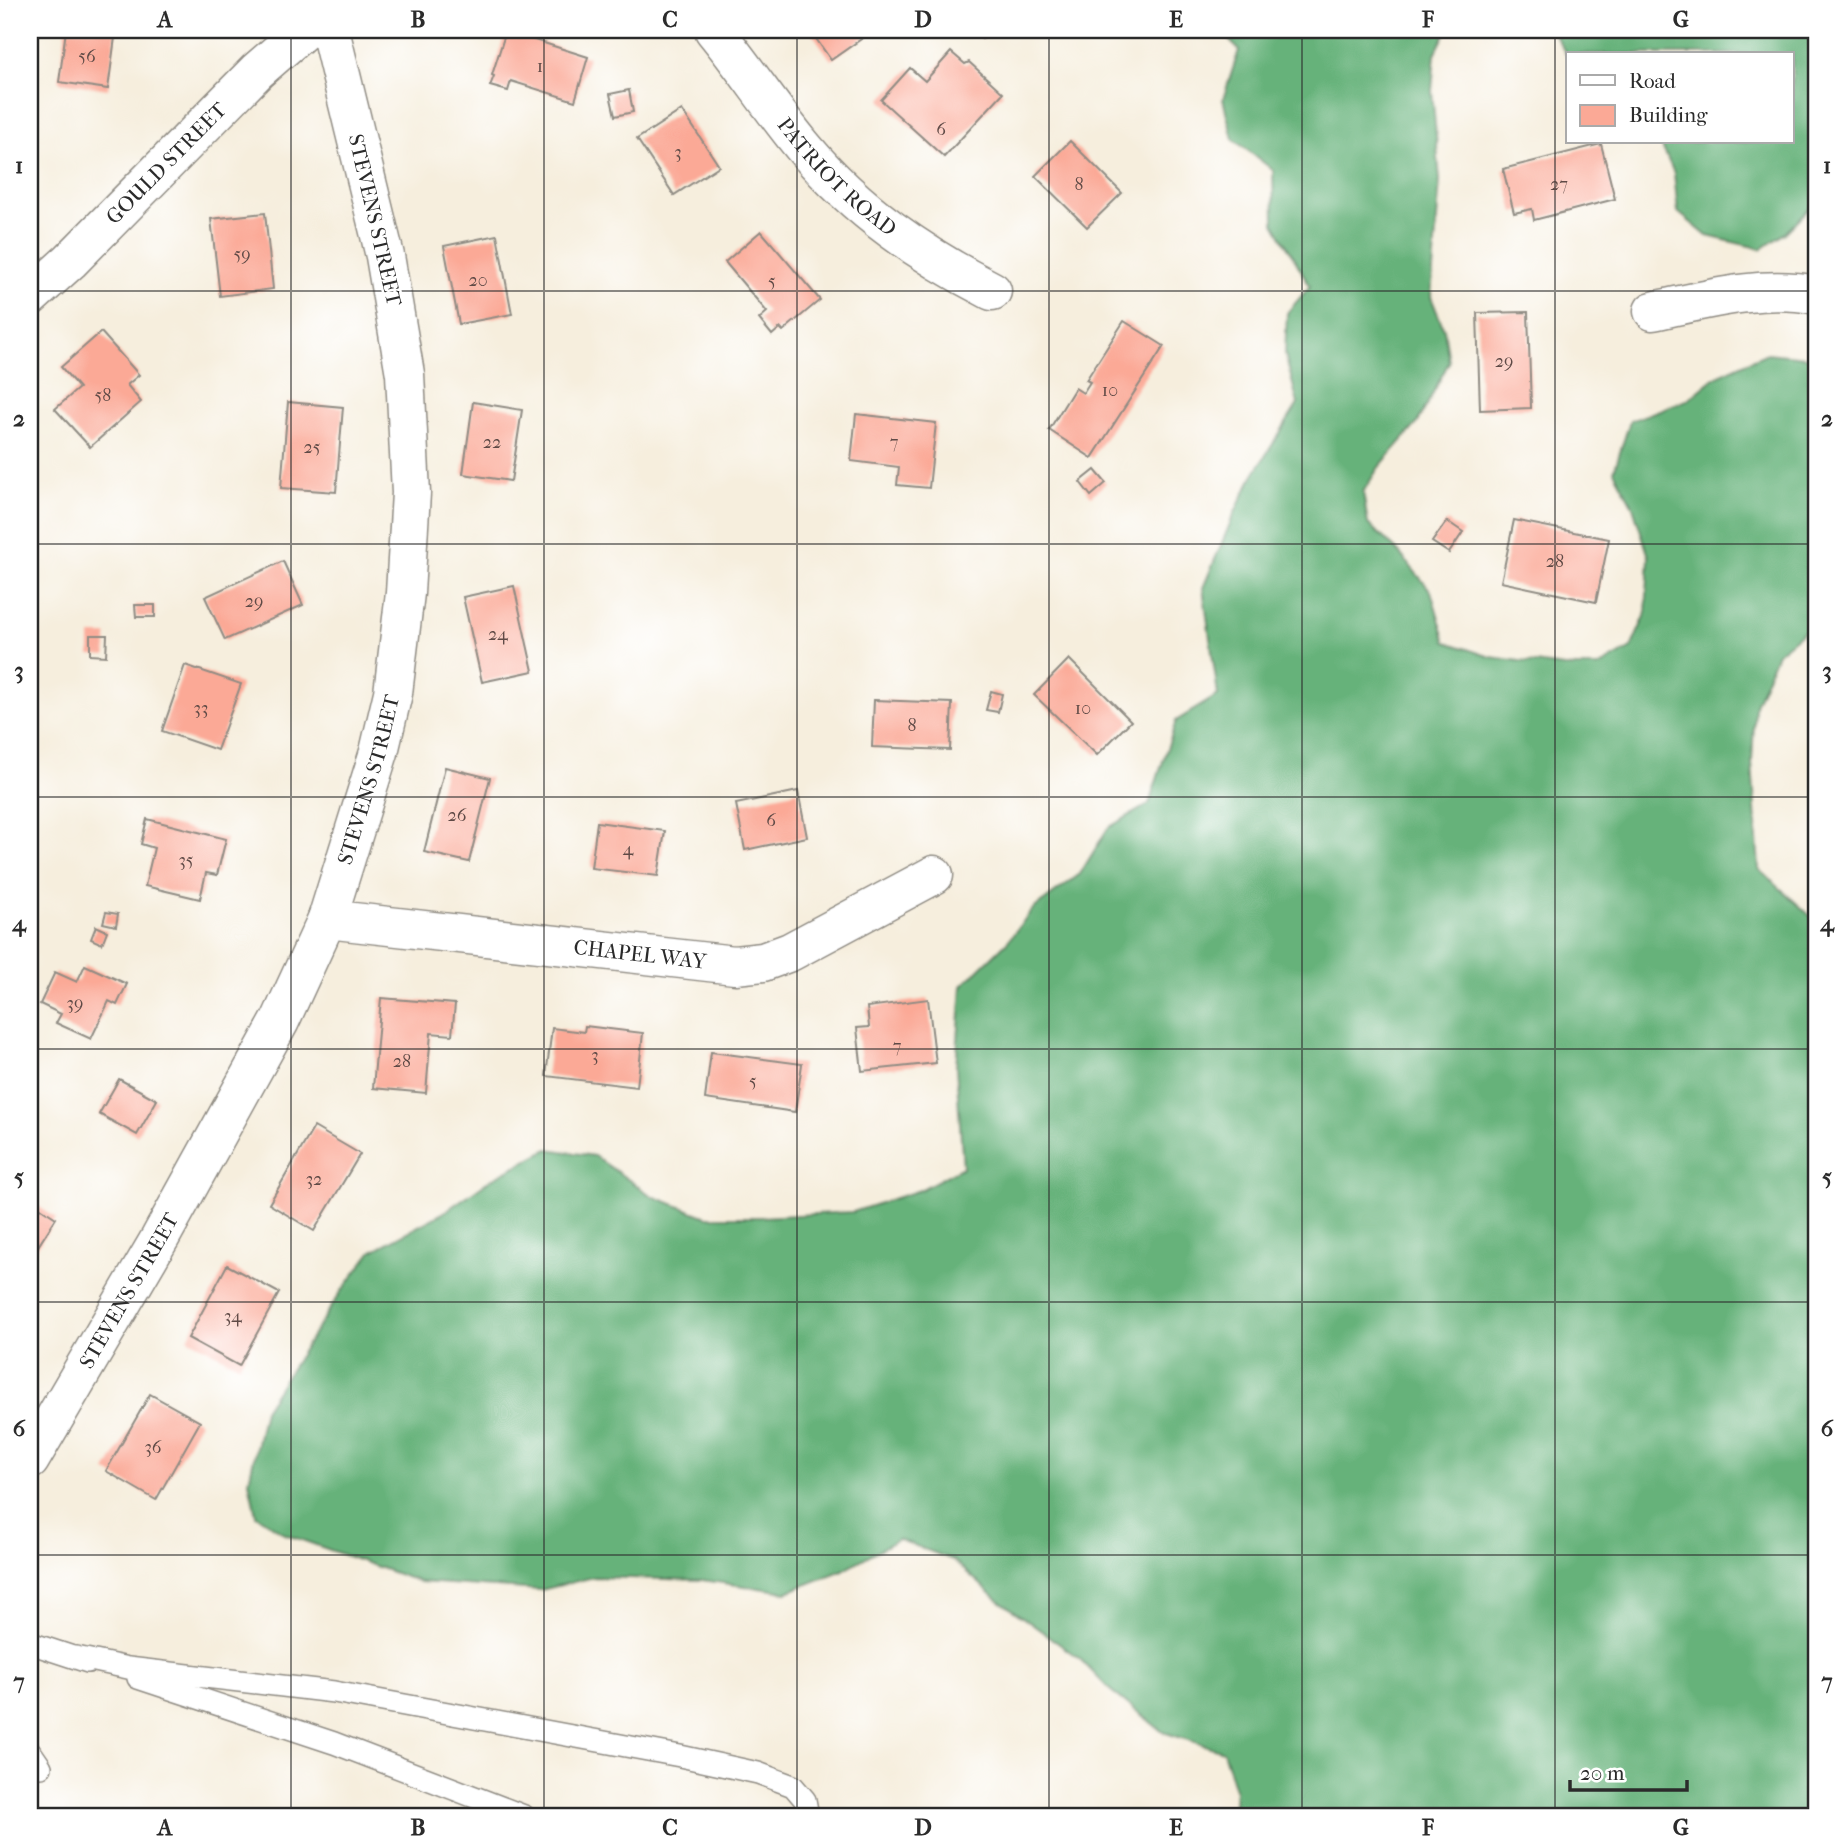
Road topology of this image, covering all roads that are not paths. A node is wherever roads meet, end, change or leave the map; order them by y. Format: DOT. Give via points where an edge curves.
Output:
graph roads {
  1 [pos="304,30"];
  2 [pos="330,30"];
  3 [pos="714,30"];
  4 [pos="992,291"];
  5 [pos="1816,295"];
  6 [pos="30,297"];
  7 [pos="1653,311"];
  8 [pos="934,875"];
  9 [pos="327,919"];
  10 [pos="30,1460"];
  11 [pos="30,1643"];
  12 [pos="76,1657"];
  13 [pos="524,1816"];
  14 [pos="808,1816"];
  1 -- 6 [label="street, GOULD STREET"];
  2 -- 9 [label="street, STEVENS STREET" via="400,335 411,493 393,693"];
  3 -- 4 [label="street, PATRIOT ROAD" via="806,150 852,197 943,266"];
  5 -- 7 [label="street" via="1749,293"];
  8 -- 9 [label="street, CHAPEL WAY" via="790,951 763,962 735,965"];
  9 -- 10 [label="street, STEVENS STREET" via="281,1021 220,1134"];
  11 -- 12 [label="lane"];
  12 -- 13 [label="lane" via="334,1743"];
  12 -- 14 [label="lane" via="128,1668 334,1692 693,1758 793,1786 805,1800"];
}
